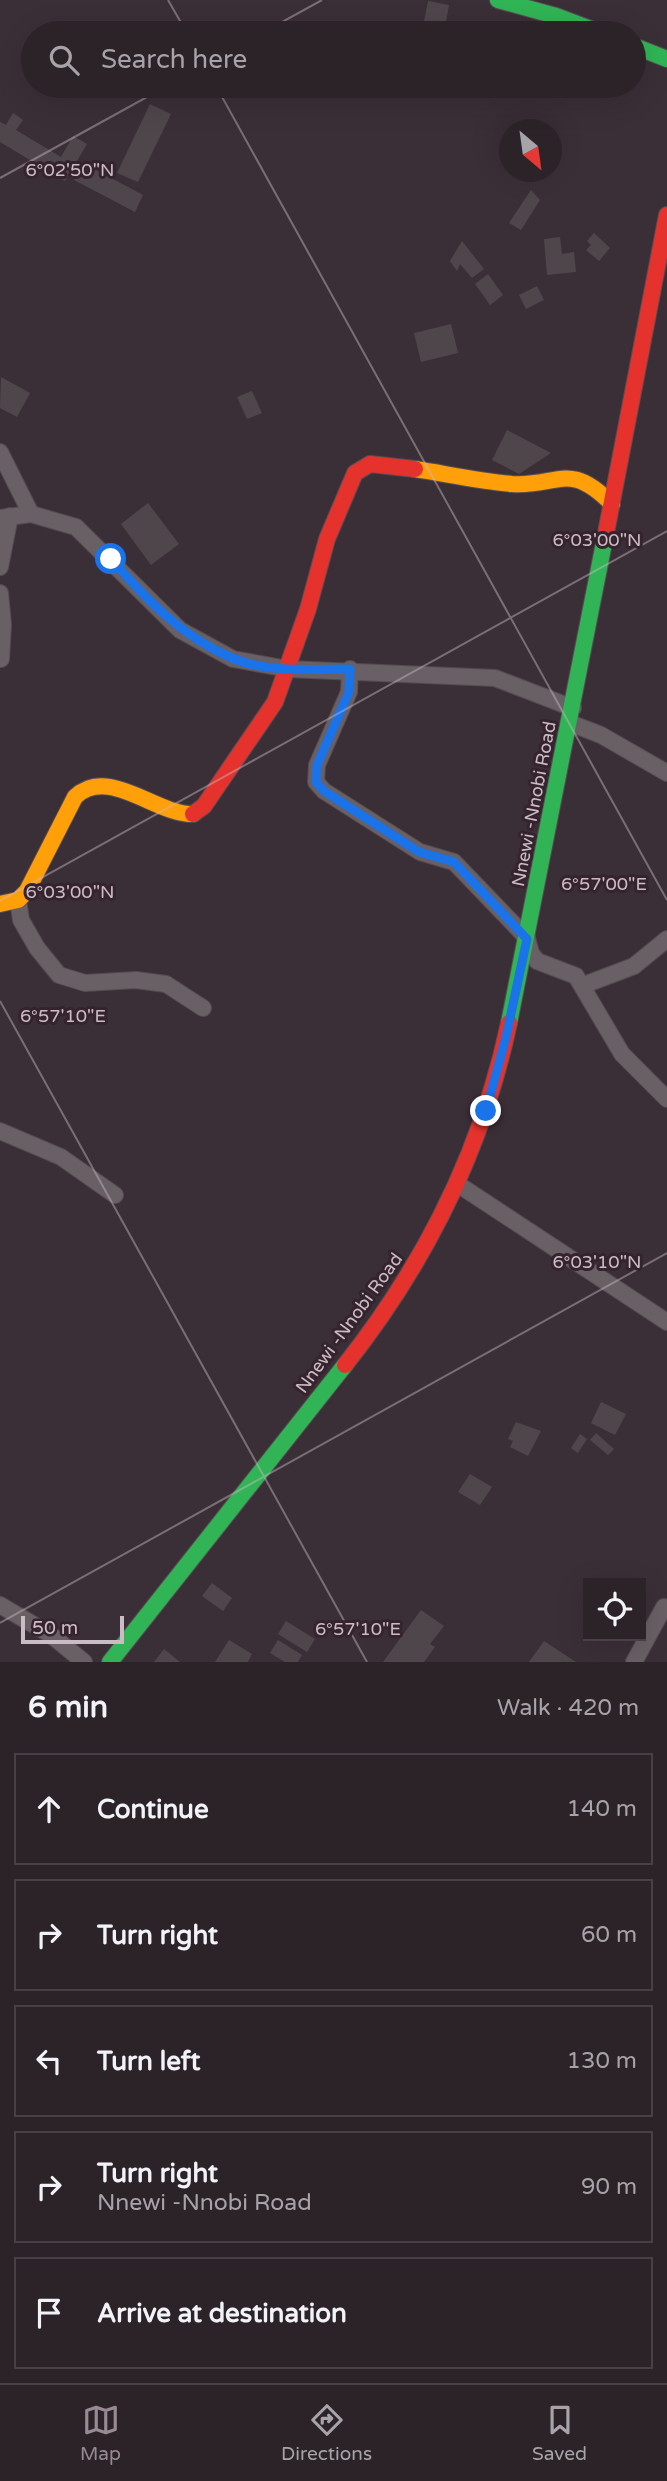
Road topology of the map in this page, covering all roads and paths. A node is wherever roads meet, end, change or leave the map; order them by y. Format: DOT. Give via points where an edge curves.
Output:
graph roads {
  1 [pos="498,0"];
  2 [pos="569,21"];
  3 [pos="646,51"];
  4 [pos="667,59"];
  5 [pos="666,221"];
  6 [pos="662,263"];
  7 [pos="0,452"];
  8 [pos="612,504"];
  9 [pos="31,514"];
  10 [pos="5,517"];
  11 [pos="0,567"];
  12 [pos="0,593"];
  13 [pos="1,659"];
  14 [pos="288,669"];
  15 [pos="350,669"];
  16 [pos="571,716"];
  17 [pos="667,773"];
  18 [pos="18,900"];
  19 [pos="0,904"];
  20 [pos="527,939"];
  21 [pos="667,939"];
  22 [pos="584,985"];
  23 [pos="203,1008"];
  24 [pos="667,1099"];
  25 [pos="0,1131"];
  26 [pos="459,1185"];
  27 [pos="115,1195"];
  28 [pos="667,1322"];
  29 [pos="0,1605"];
  30 [pos="664,1607"];
  31 [pos="84,1662"];
  32 [pos="110,1662"];
  33 [pos="634,1662"];
  1 -- 2 [label="main road"];
  3 -- 4 [label="main road"];
  5 -- 6 [label="main road, Nnewi -Nnobi Road"];
  6 -- 8 [label="main road, Nnewi -Nnobi Road"];
  7 -- 9 [label="street"];
  8 -- 14 [label="main road" via="596,488 564,476 515,484 370,464 355,473 327,539"];
  8 -- 16 [label="main road, Nnewi -Nnobi Road"];
  9 -- 10 [label="street"];
  9 -- 14 [label="street" via="76,527 180,630 233,659"];
  10 -- 11 [label="street"];
  12 -- 13 [label="street"];
  14 -- 15 [label="street"];
  14 -- 18 [label="main road" via="275,702 198,813 191,815 105,786 83,788"];
  15 -- 16 [label="street" via="495,678"];
  15 -- 20 [label="street" via="349,692 317,765 316,782 419,852 454,862"];
  16 -- 17 [label="street"];
  16 -- 20 [label="main road, Nnewi -Nnobi Road"];
  18 -- 19 [label="main road"];
  18 -- 23 [label="street" via="21,920 59,975 85,983 136,980 166,984"];
  20 -- 22 [label="street" via="537,961 576,976"];
  20 -- 26 [label="main road, Nnewi -Nnobi Road" via="486,1111"];
  21 -- 22 [label="street" via="634,966"];
  22 -- 24 [label="street" via="622,1054"];
  25 -- 27 [label="street" via="61,1157"];
  26 -- 28 [label="street"];
  26 -- 32 [label="main road, Nnewi -Nnobi Road" via="418,1263 372,1331"];
  29 -- 31 [label="street" via="51,1635"];
  30 -- 33 [label="street"];
}
